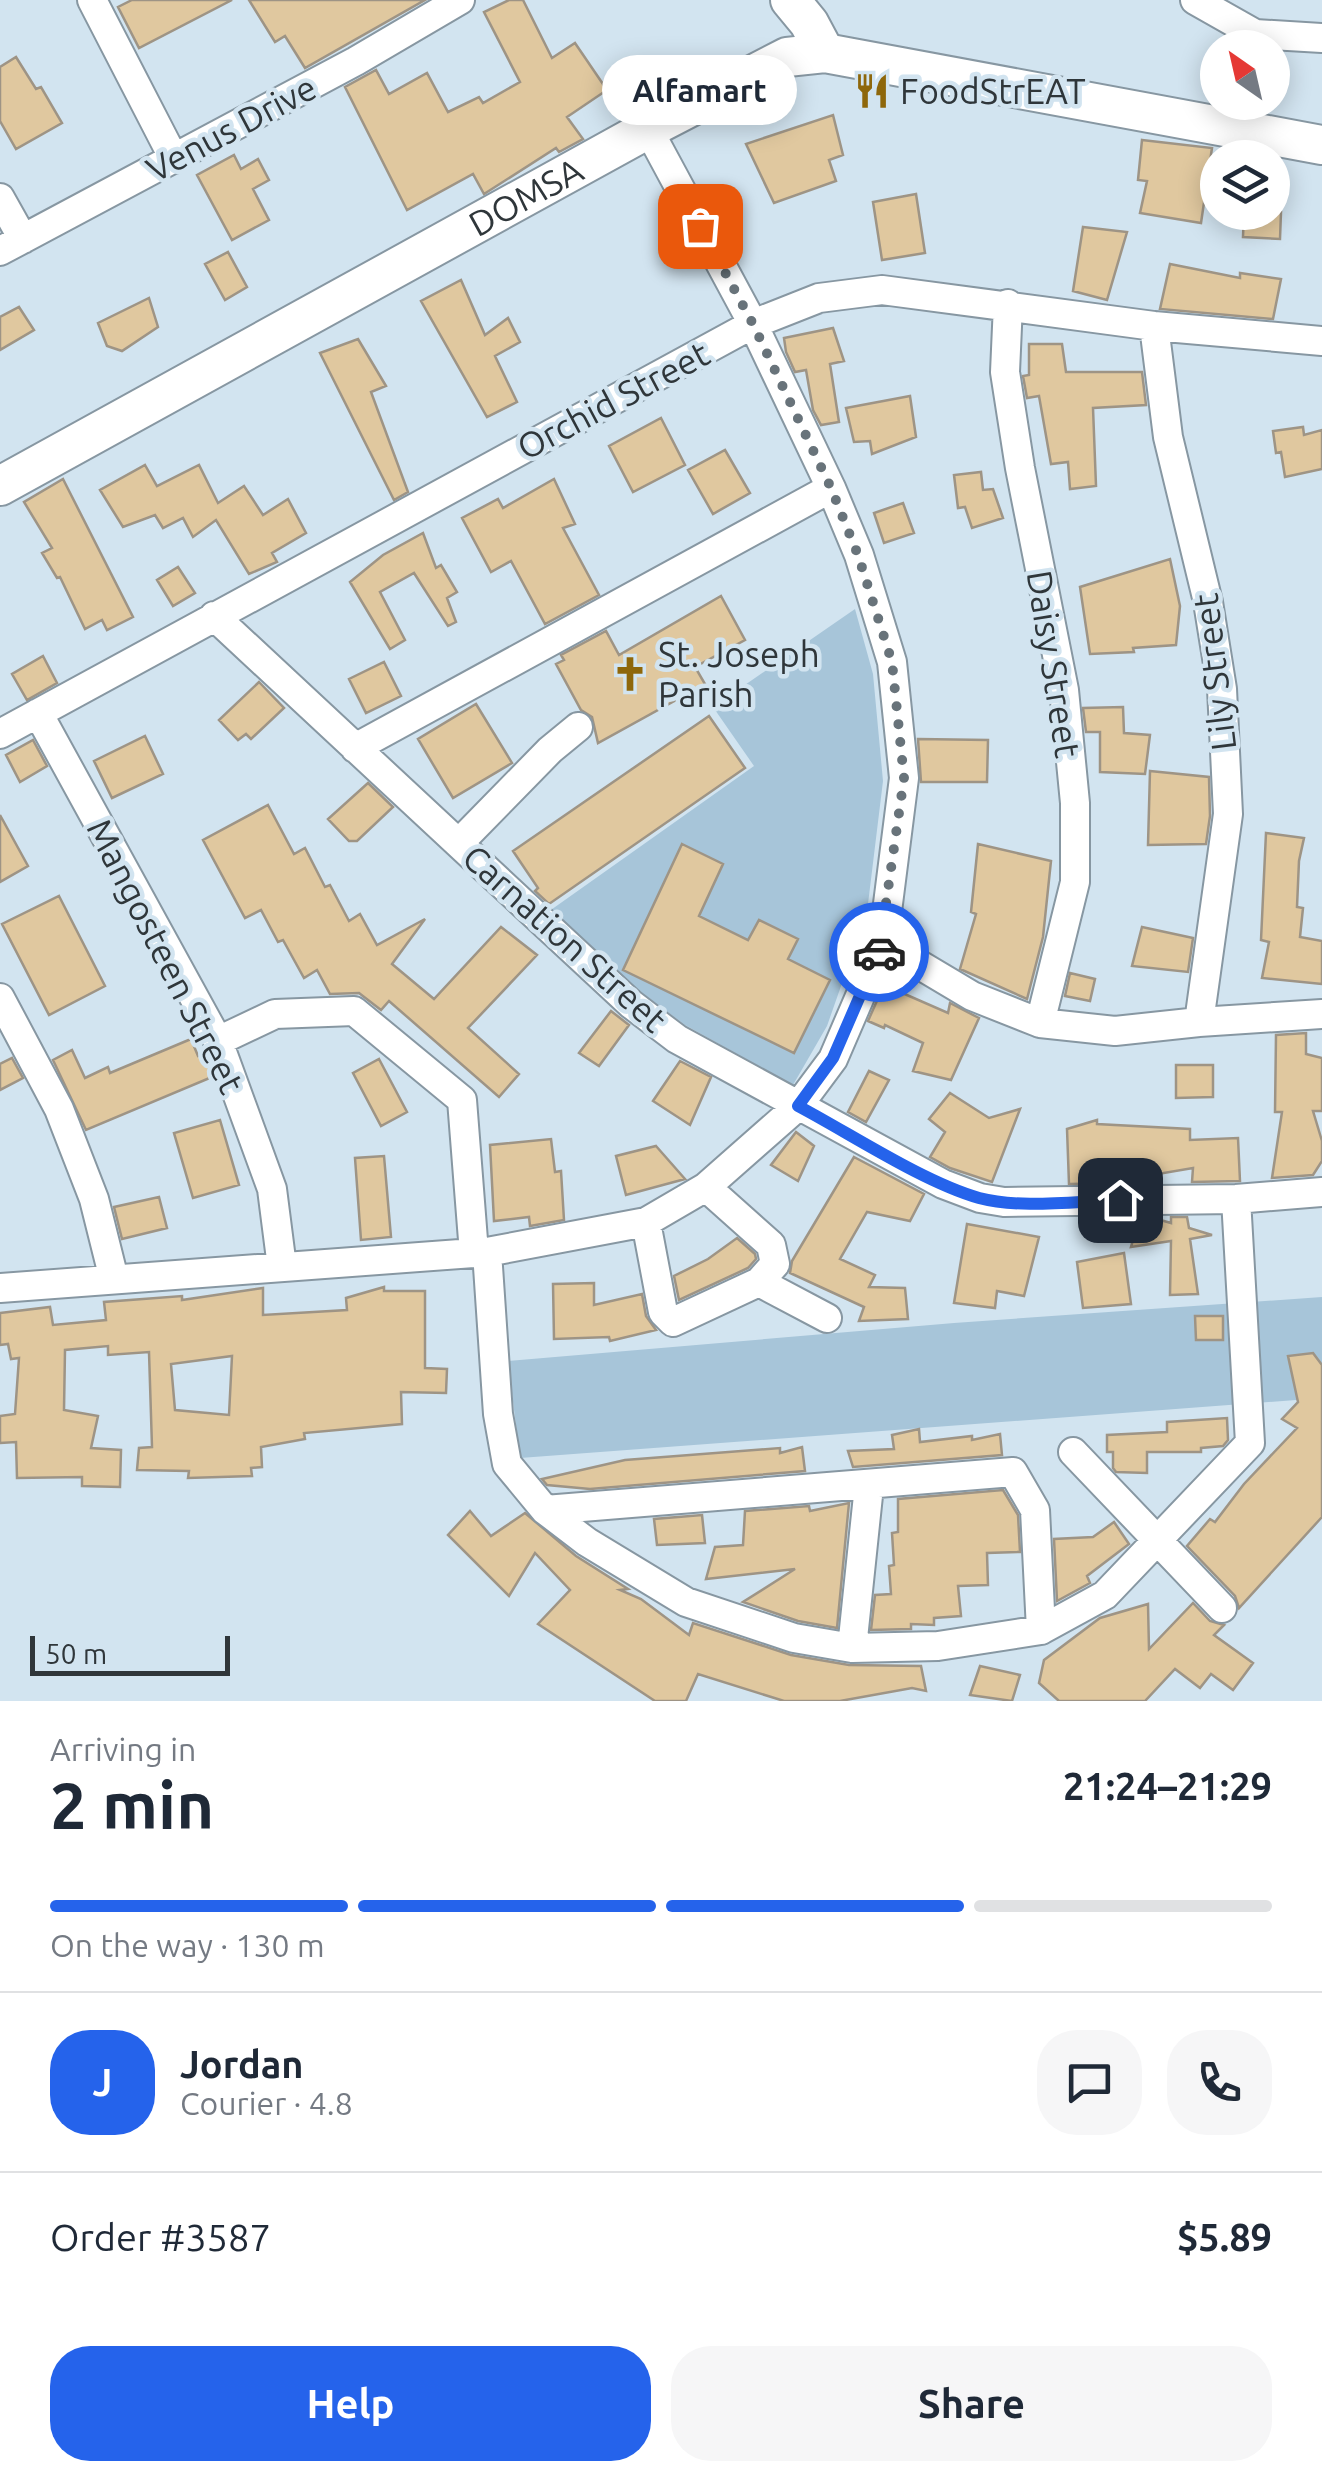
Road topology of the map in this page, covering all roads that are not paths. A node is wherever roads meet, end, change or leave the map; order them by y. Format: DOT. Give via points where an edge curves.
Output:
graph roads {
  1 [pos="92,0"];
  2 [pos="460,0"];
  3 [pos="790,0"];
  4 [pos="1196,0"];
  5 [pos="1322,38"];
  6 [pos="825,53"];
  7 [pos="648,129"];
  8 [pos="1322,145"];
  9 [pos="174,158"];
  10 [pos="0,198"];
  11 [pos="11,245"];
  12 [pos="1008,304"];
  13 [pos="753,324"];
  14 [pos="1154,326"];
  15 [pos="1322,342"];
  16 [pos="0,486"];
  17 [pos="831,488"];
  18 [pos="214,616"];
  19 [pos="38,713"];
  20 [pos="578,726"];
  21 [pos="0,734"];
  22 [pos="355,748"];
  23 [pos="459,844"];
  24 [pos="883,943"];
  25 [pos="0,998"];
  26 [pos="1322,1014"];
  27 [pos="1199,1022"];
  28 [pos="1040,1023"];
  29 [pos="218,1041"];
  30 [pos="798,1106"];
  31 [pos="716,1178"];
  32 [pos="1322,1192"];
  33 [pos="1236,1199"];
  34 [pos="646,1222"];
  35 [pos="480,1252"];
  36 [pos="282,1267"];
  37 [pos="114,1279"];
  38 [pos="759,1282"];
  39 [pos="0,1288"];
  40 [pos="828,1318"];
  41 [pos="1073,1452"];
  42 [pos="869,1486"];
  43 [pos="545,1510"];
  44 [pos="1157,1543"];
  45 [pos="1222,1608"];
  46 [pos="1040,1630"];
  47 [pos="852,1648"];
  1 -- 9 [label="street"];
  2 -- 9 [label="street, Venus Drive"];
  3 -- 6 [label="main road"];
  4 -- 5 [label="street" via="1255,34"];
  6 -- 7 [label="main road, DOMSA" via="787,58"];
  6 -- 8 [label="main road, DOMSA"];
  7 -- 13 [label="street"];
  7 -- 16 [label="main road, DOMSA"];
  9 -- 11 [label="street, Venus Drive"];
  10 -- 11 [label="street"];
  12 -- 13 [label="street, Orchid Street" via="882,290 819,298"];
  12 -- 14 [label="street, Orchid Street"];
  12 -- 28 [label="street, Daisy Street" via="1005,372 1064,690 1075,803 1075,882"];
  13 -- 17 [label="street"];
  13 -- 18 [label="street, Orchid Street"];
  14 -- 15 [label="street, Orchid Street"];
  14 -- 27 [label="street, Lily Street" via="1168,437 1222,689 1228,814"];
  17 -- 22 [label="street"];
  17 -- 24 [label="street" via="880,618 898,708 904,778"];
  18 -- 19 [label="street, Orchid Street"];
  18 -- 22 [label="street, Carnation Street"];
  19 -- 21 [label="street, Orchid Street"];
  19 -- 29 [label="street, Mangosteen Street"];
  20 -- 23 [label="street"];
  22 -- 23 [label="street, Carnation Street"];
  23 -- 30 [label="street, Carnation Street" via="631,1004 677,1038"];
  24 -- 28 [label="street" via="972,996"];
  24 -- 30 [label="street" via="833,1058"];
  25 -- 37 [label="street" via="60,1109 94,1199"];
  26 -- 27 [label="street"];
  27 -- 28 [label="street" via="1115,1031"];
  29 -- 35 [label="street" via="276,1014 354,1011 462,1100"];
  29 -- 36 [label="street, Mangosteen Street" via="272,1189"];
  30 -- 31 [label="street"];
  30 -- 33 [label="street, Carnation Street" via="980,1198"];
  31 -- 34 [label="street"];
  31 -- 38 [label="street" via="771,1244 775,1264"];
  32 -- 33 [label="street, Carnation Street"];
  33 -- 44 [label="street" via="1250,1443"];
  34 -- 35 [label="street"];
  34 -- 38 [label="street" via="663,1312 673,1322"];
  35 -- 36 [label="street"];
  35 -- 43 [label="street" via="506,1464"];
  36 -- 37 [label="street"];
  37 -- 39 [label="street"];
  38 -- 40 [label="street"];
  41 -- 44 [label="street"];
  42 -- 43 [label="street"];
  42 -- 46 [label="street" via="1013,1472 1035,1510"];
  42 -- 47 [label="street"];
  43 -- 47 [label="street" via="686,1602 794,1638"];
  44 -- 45 [label="street"];
  44 -- 46 [label="street" via="1105,1595"];
  46 -- 47 [label="street" via="938,1646"];
}
